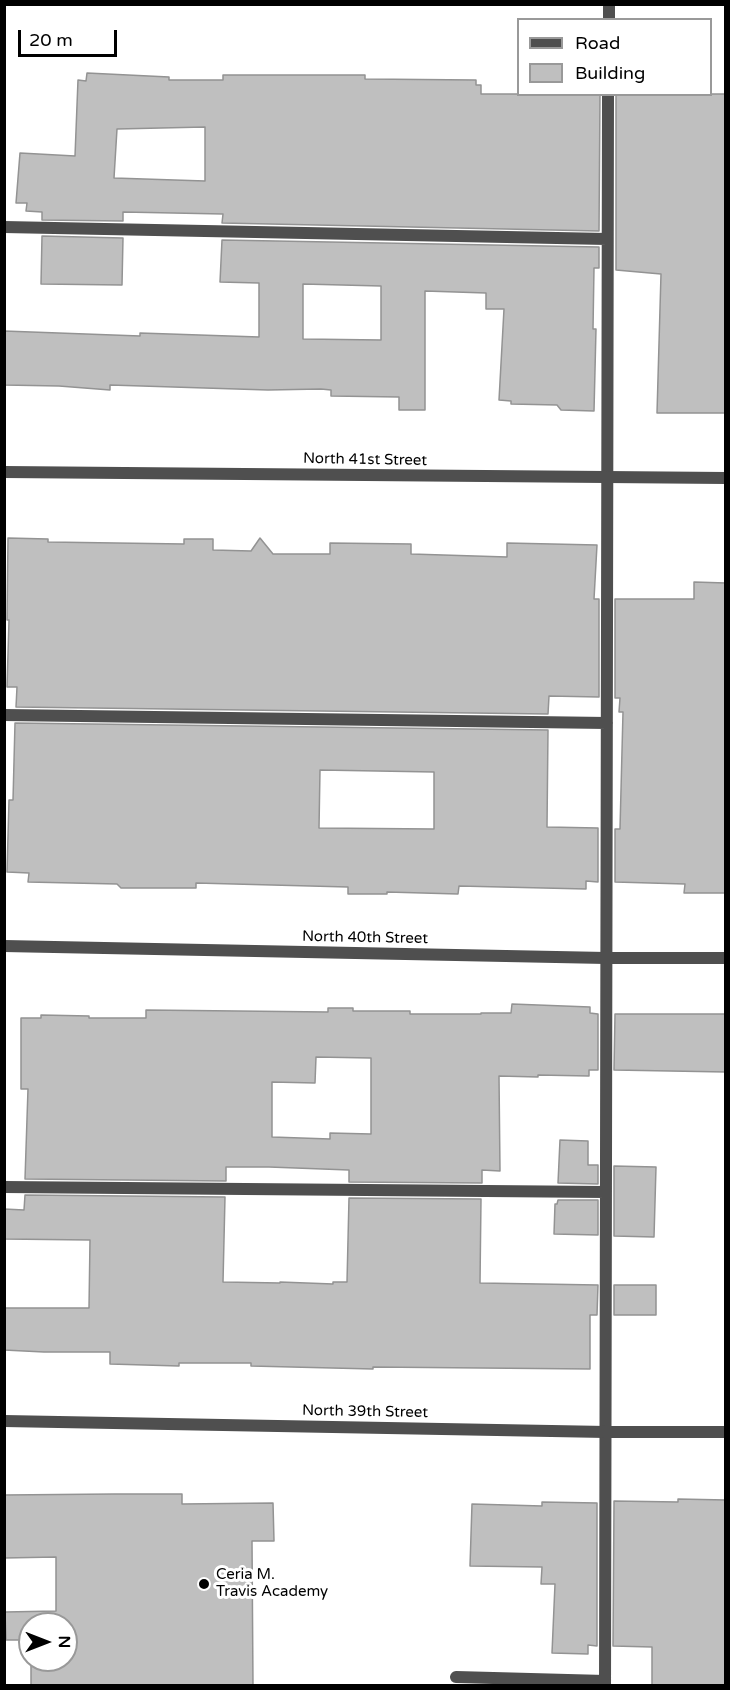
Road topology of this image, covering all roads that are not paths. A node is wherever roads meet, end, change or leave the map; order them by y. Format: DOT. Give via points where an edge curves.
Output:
graph roads {
  1 [pos="608,96"];
  2 [pos="4,227"];
  3 [pos="607,239"];
  4 [pos="4,472"];
  5 [pos="608,477"];
  6 [pos="726,478"];
  7 [pos="4,715"];
  8 [pos="607,723"];
  9 [pos="4,946"];
  10 [pos="606,958"];
  11 [pos="726,958"];
  12 [pos="4,1187"];
  13 [pos="606,1192"];
  14 [pos="4,1421"];
  15 [pos="606,1432"];
  16 [pos="726,1432"];
  17 [pos="456,1677"];
  18 [pos="605,1683"];
  1 -- 3 [label="street"];
  2 -- 3 [label="street"];
  3 -- 5 [label="street"];
  4 -- 5 [label="street, North 41st Street"];
  5 -- 6 [label="street, North 41st Street"];
  5 -- 8 [label="street"];
  7 -- 8 [label="street"];
  8 -- 10 [label="street"];
  9 -- 10 [label="street, North 40th Street"];
  10 -- 11 [label="street, North 40th Street"];
  10 -- 13 [label="street"];
  12 -- 13 [label="street"];
  13 -- 15 [label="street"];
  14 -- 15 [label="street, North 39th Street"];
  15 -- 16 [label="street, North 39th Street"];
  15 -- 18 [label="street"];
  17 -- 18 [label="street"];
}
